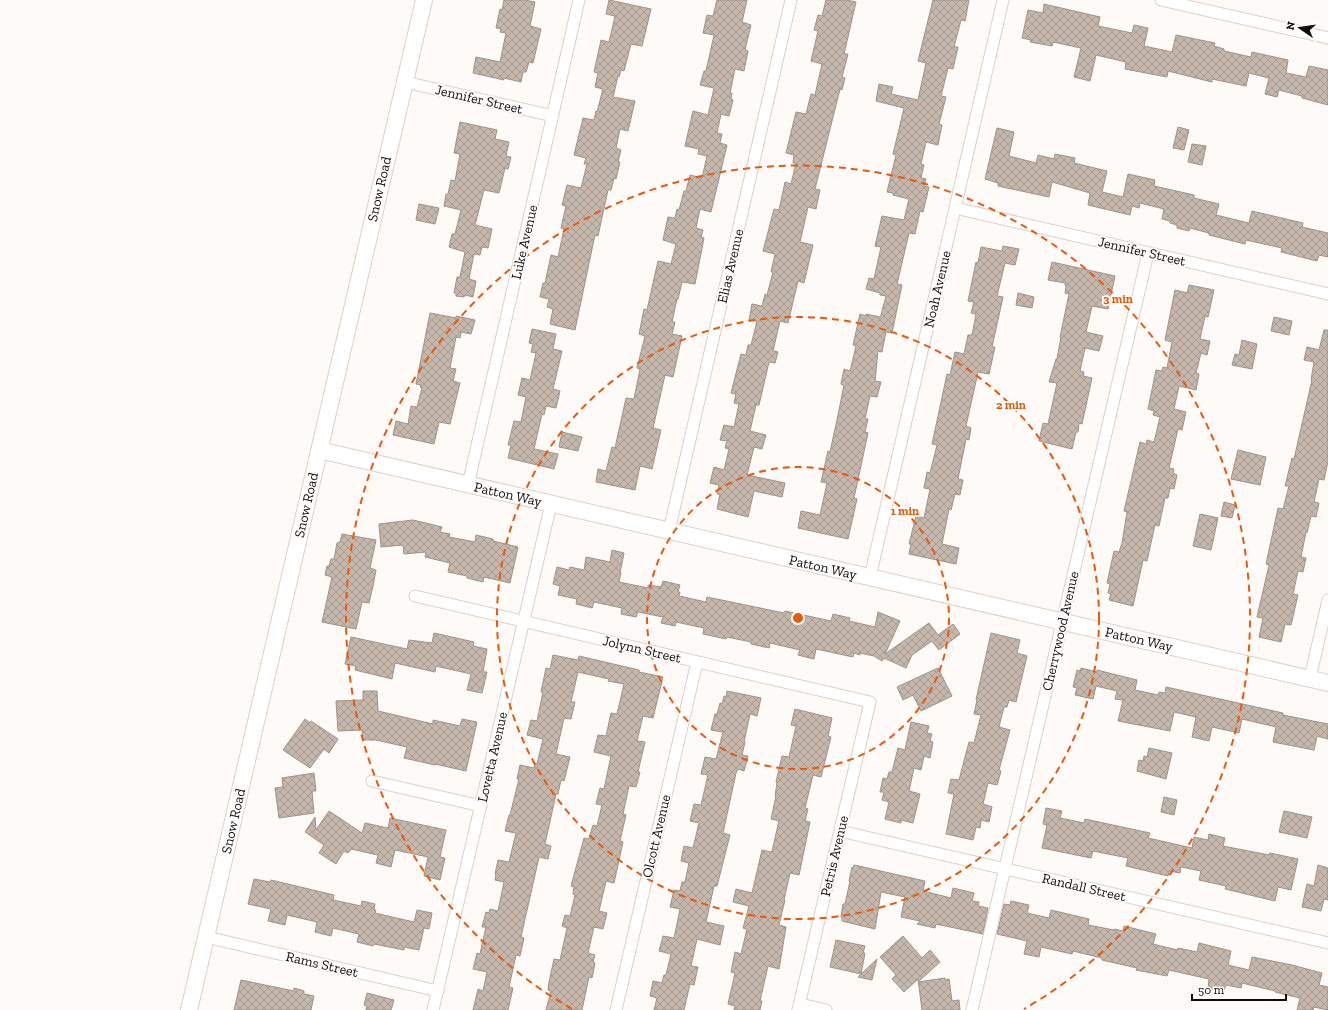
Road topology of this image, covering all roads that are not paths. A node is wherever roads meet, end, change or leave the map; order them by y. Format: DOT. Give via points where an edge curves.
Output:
graph roads {
  1 [pos="424,0"];
  2 [pos="579,0"];
  3 [pos="791,0"];
  4 [pos="1003,0"];
  5 [pos="1161,0"];
  6 [pos="1206,5"];
  7 [pos="1328,38"];
  8 [pos="404,82"];
  9 [pos="553,116"];
  10 [pos="955,208"];
  11 [pos="1148,252"];
  12 [pos="1328,294"];
  13 [pos="319,450"];
  14 [pos="468,485"];
  15 [pos="551,504"];
  16 [pos="669,531"];
  17 [pos="870,577"];
  18 [pos="414,596"];
  19 [pos="1328,600"];
  20 [pos="1062,621"];
  21 [pos="523,622"];
  22 [pos="697,662"];
  23 [pos="1310,678"];
  24 [pos="1328,683"];
  25 [pos="870,702"];
  26 [pos="372,781"];
  27 [pos="481,806"];
  28 [pos="840,831"];
  29 [pos="1004,868"];
  30 [pos="206,937"];
  31 [pos="1328,943"];
  32 [pos="438,990"];
  33 [pos="799,1007"];
  34 [pos="188,1010"];
  35 [pos="433,1010"];
  36 [pos="616,1010"];
  37 [pos="826,1010"];
  38 [pos="972,1010"];
  1 -- 8 [label="street, Snow Road"];
  2 -- 9 [label="street, Luke Avenue"];
  3 -- 16 [label="street, Elias Avenue"];
  4 -- 10 [label="street, Noah Avenue"];
  5 -- 6 [label="street"];
  6 -- 7 [label="street"];
  8 -- 9 [label="street, Jennifer Street"];
  8 -- 13 [label="street, Snow Road"];
  9 -- 14 [label="street, Luke Avenue"];
  10 -- 11 [label="street, Jennifer Street"];
  10 -- 17 [label="street, Noah Avenue"];
  11 -- 12 [label="street, Jennifer Street"];
  11 -- 20 [label="street, Cherrywood Avenue"];
  13 -- 14 [label="street, Patton Way"];
  13 -- 30 [label="street, Snow Road"];
  14 -- 15 [label="street, Patton Way"];
  15 -- 16 [label="street, Patton Way"];
  15 -- 21 [label="street, Lovetta Avenue"];
  16 -- 17 [label="street, Patton Way"];
  17 -- 20 [label="street, Patton Way"];
  18 -- 21 [label="street, Jolynn Street"];
  19 -- 23 [label="street"];
  20 -- 23 [label="street, Patton Way"];
  20 -- 29 [label="street, Cherrywood Avenue"];
  21 -- 22 [label="street, Jolynn Street"];
  21 -- 27 [label="street, Lovetta Avenue"];
  22 -- 25 [label="street, Jolynn Street"];
  22 -- 36 [label="street, Olcott Avenue"];
  23 -- 24 [label="street, Patton Way"];
  25 -- 28 [label="street, Petris Avenue"];
  26 -- 27 [label="street"];
  27 -- 32 [label="street, Lovetta Avenue"];
  28 -- 29 [label="street, Randall Street"];
  28 -- 33 [label="street, Petris Avenue"];
  29 -- 31 [label="street, Randall Street"];
  29 -- 38 [label="street, Cherrywood Avenue"];
  30 -- 32 [label="street, Rams Street"];
  30 -- 34 [label="street, Snow Road"];
  32 -- 35 [label="street, Lovetta Avenue"];
  33 -- 37 [label="street"];
}
